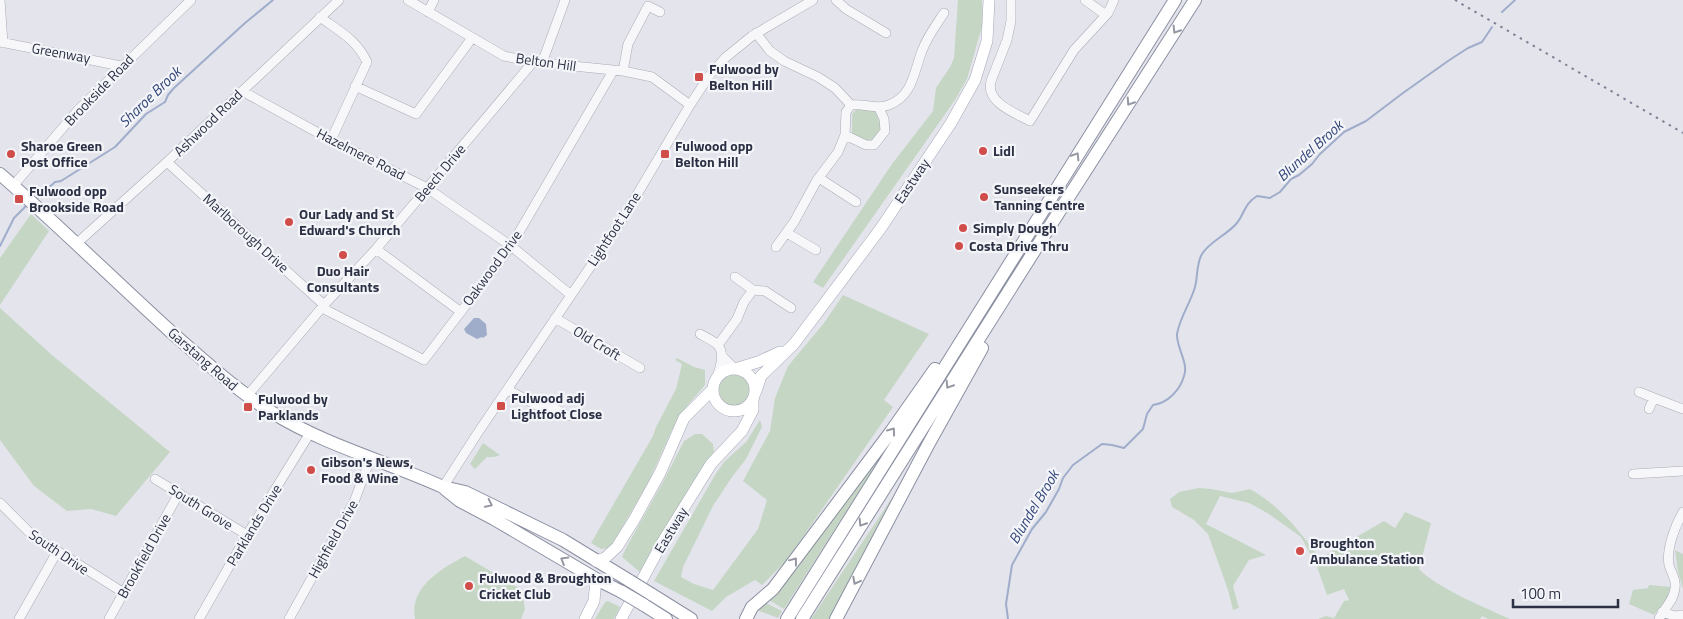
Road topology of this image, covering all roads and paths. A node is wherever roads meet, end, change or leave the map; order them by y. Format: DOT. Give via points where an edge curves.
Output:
graph roads {
  1 [pos="0,0"];
  2 [pos="191,0"];
  3 [pos="339,0"];
  4 [pos="408,0"];
  5 [pos="434,0"];
  6 [pos="565,0"];
  7 [pos="813,0"];
  8 [pos="836,0"];
  9 [pos="990,0"];
  10 [pos="1011,0"];
  11 [pos="1085,0"];
  12 [pos="1114,0"];
  13 [pos="1174,0"];
  14 [pos="1195,0"];
  15 [pos="428,12"];
  16 [pos="660,12"];
  17 [pos="944,13"];
  18 [pos="1106,15"];
  19 [pos="320,17"];
  20 [pos="756,33"];
  21 [pos="886,33"];
  22 [pos="472,38"];
  23 [pos="1,43"];
  24 [pos="538,63"];
  25 [pos="121,66"];
  26 [pos="613,71"];
  27 [pos="623,71"];
  28 [pos="356,86"];
  29 [pos="242,91"];
  30 [pos="690,105"];
  31 [pos="851,105"];
  32 [pos="879,108"];
  33 [pos="845,135"];
  34 [pos="330,140"];
  35 [pos="167,162"];
  36 [pos="0,174"];
  37 [pos="819,178"];
  38 [pos="13,186"];
  39 [pos="427,188"];
  40 [pos="856,202"];
  41 [pos="1050,226"];
  42 [pos="1032,227"];
  43 [pos="786,233"];
  44 [pos="76,244"];
  45 [pos="510,246"];
  46 [pos="776,247"];
  47 [pos="376,249"];
  48 [pos="816,250"];
  49 [pos="735,277"];
  50 [pos="753,290"];
  51 [pos="571,294"];
  52 [pos="324,305"];
  53 [pos="791,308"];
  54 [pos="461,312"];
  55 [pos="555,318"];
  56 [pos="700,334"];
  57 [pos="794,344"];
  58 [pos="719,350"];
  59 [pos="640,368"];
  60 [pos="736,368"];
  61 [pos="717,377"];
  62 [pos="713,389"];
  63 [pos="508,390"];
  64 [pos="1640,392"];
  65 [pos="247,396"];
  66 [pos="754,396"];
  67 [pos="1654,398"];
  68 [pos="1649,408"];
  69 [pos="1683,409"];
  70 [pos="726,410"];
  71 [pos="563,416"];
  72 [pos="684,418"];
  73 [pos="310,433"];
  74 [pos="729,446"];
  75 [pos="371,457"];
  76 [pos="1683,471"];
  77 [pos="1633,474"];
  78 [pos="155,479"];
  79 [pos="443,487"];
  80 [pos="179,493"];
  81 [pos="0,504"];
  82 [pos="1683,512"];
  83 [pos="246,535"];
  84 [pos="617,547"];
  85 [pos="57,552"];
  86 [pos="596,561"];
  87 [pos="616,572"];
  88 [pos="596,579"];
  89 [pos="617,590"];
  90 [pos="124,593"];
  91 [pos="594,601"];
  92 [pos="1683,615"];
  93 [pos="1660,616"];
  94 [pos="793,617"];
  95 [pos="20,619"];
  96 [pos="109,619"];
  97 [pos="199,619"];
  98 [pos="289,619"];
  99 [pos="585,619"];
  100 [pos="621,619"];
  101 [pos="666,619"];
  102 [pos="691,619"];
  103 [pos="746,619"];
  104 [pos="836,619"];
  1 -- 23 [label="street"];
  2 -- 25 [label="street, Brookside Road"];
  3 -- 19 [label="street, Ashwood Road"];
  4 -- 15 [label="street, Belton Hill"];
  5 -- 15 [label="street"];
  6 -- 24 [label="street"];
  7 -- 20 [label="street, Lightfoot Lane"];
  8 -- 21 [label="street"];
  9 -- 57 [label="main road, Eastway" via="987,41 974,80 955,116 881,228"];
  10 -- 18 [label="street" via="1007,40 991,81 990,93 995,100 1030,121 1074,50"];
  11 -- 18 [label="street"];
  12 -- 18 [label="street"];
  42 -- 13 [label="highway, one-way"];
  14 -- 41 [label="highway, one-way"];
  15 -- 22 [label="street, Belton Hill"];
  16 -- 27 [label="street" via="648,6 628,44"];
  17 -- 32 [label="street" via="922,50 913,83 904,96"];
  19 -- 28 [label="street" via="361,50 367,62"];
  19 -- 29 [label="street, Ashwood Road"];
  20 -- 30 [label="street, Lightfoot Lane" via="725,58"];
  20 -- 31 [label="street" via="770,51 835,88"];
  22 -- 24 [label="street, Belton Hill" via="504,56"];
  22 -- 28 [label="street" via="416,114"];
  23 -- 25 [label="street, Greenway"];
  24 -- 26 [label="street, Belton Hill"];
  24 -- 39 [label="street, Beech Drive"];
  25 -- 38 [label="street, Brookside Road" via="78,110"];
  26 -- 27 [label="street, Belton Hill"];
  26 -- 45 [label="street, Oakwood Drive"];
  27 -- 30 [label="street, Belton Hill" via="652,77"];
  28 -- 34 [label="street"];
  29 -- 34 [label="street, Hazelmere Road"];
  29 -- 35 [label="street, Ashwood Road"];
  30 -- 51 [label="street, Lightfoot Lane" via="622,220"];
  31 -- 32 [label="street"];
  31 -- 33 [label="street" via="846,112"];
  32 -- 33 [label="street" via="885,131 874,145 866,145"];
  33 -- 37 [label="street" via="838,152"];
  34 -- 39 [label="street, Hazelmere Road"];
  35 -- 44 [label="street, Ashwood Road"];
  35 -- 52 [label="street, Marlborough Drive"];
  36 -- 38 [label="highway, Garstang Road"];
  37 -- 40 [label="street"];
  37 -- 43 [label="street"];
  38 -- 44 [label="highway, Garstang Road"];
  39 -- 45 [label="street, Hazelmere Road"];
  39 -- 47 [label="street, Beech Drive"];
  41 -- 94 [label="highway, one-way"];
  41 -- 104 [label="highway, one-way"];
  42 -- 94 [label="highway"];
  103 -- 42 [label="highway, one-way" via="752,607 773,589 890,433"];
  43 -- 46 [label="street"];
  43 -- 48 [label="street"];
  44 -- 65 [label="highway, Garstang Road"];
  45 -- 51 [label="street, Hazelmere Road"];
  45 -- 54 [label="street, Oakwood Drive"];
  47 -- 52 [label="street, Beech Drive"];
  47 -- 54 [label="street"];
  49 -- 50 [label="street"];
  50 -- 53 [label="street" via="765,291"];
  50 -- 58 [label="street"];
  51 -- 55 [label="street, Lightfoot Lane"];
  52 -- 54 [label="street, Oakwood Drive" via="326,310 424,360"];
  52 -- 65 [label="street, Beech Drive"];
  55 -- 59 [label="street, Old Croft"];
  55 -- 63 [label="street, Lightfoot Lane"];
  56 -- 58 [label="street"];
  57 -- 60 [label="main road, Eastway" via="758,362"];
  57 -- 66 [label="main road, Eastway" via="761,376"];
  58 -- 60 [label="street"];
  58 -- 61 [label="street" via="721,366"];
  60 -- 61 [label="main road"];
  60 -- 66 [label="main road" via="753,379"];
  61 -- 62 [label="main road"];
  62 -- 70 [label="main road" via="716,400"];
  62 -- 72 [label="main road"];
  63 -- 71 [label="street" via="542,408 552,407"];
  63 -- 79 [label="street, Lightfoot Lane"];
  64 -- 67 [label="street"];
  65 -- 73 [label="highway, Garstang Road"];
  66 -- 70 [label="main road" via="743,409"];
  66 -- 74 [label="main road, Eastway" via="748,420"];
  67 -- 68 [label="street"];
  67 -- 69 [label="street"];
  70 -- 72 [label="main road" via="708,406"];
  70 -- 74 [label="main road, Eastway" via="736,416 737,421 736,433"];
  72 -- 84 [label="main road" via="660,473"];
  73 -- 75 [label="highway, Garstang Road"];
  73 -- 83 [label="street, Parklands Drive"];
  74 -- 100 [label="main road, Eastway" via="711,464 662,543"];
  75 -- 79 [label="highway, Garstang Road"];
  75 -- 98 [label="street, Highfield Drive" via="354,502"];
  76 -- 77 [label="street"];
  78 -- 80 [label="street, South Grove"];
  79 -- 86 [label="highway, Garstang Road, one-way" via="465,492 563,540"];
  88 -- 79 [label="highway, Garstang Road, one-way" via="460,501"];
  80 -- 83 [label="street, South Grove"];
  80 -- 90 [label="street, Brookfield Drive"];
  81 -- 85 [label="street, South Drive" via="28,532"];
  82 -- 93 [label="street" via="1670,544 1669,564 1676,585 1673,598"];
  83 -- 97 [label="street, Parklands Drive"];
  84 -- 86 [label="main road"];
  84 -- 87 [label="main road" via="613,561"];
  85 -- 90 [label="street, South Drive"];
  85 -- 95 [label="street"];
  86 -- 87 [label="highway, Garstang Road"];
  87 -- 102 [label="highway, Garstang Road, bridge"];
  88 -- 89 [label="highway, Garstang Road"];
  88 -- 91 [label="main road"];
  89 -- 91 [label="main road"];
  89 -- 101 [label="highway, Garstang Road, bridge"];
  90 -- 96 [label="street, Brookfield Drive"];
  91 -- 99 [label="main road"];
  92 -- 93 [label="street"];
}
